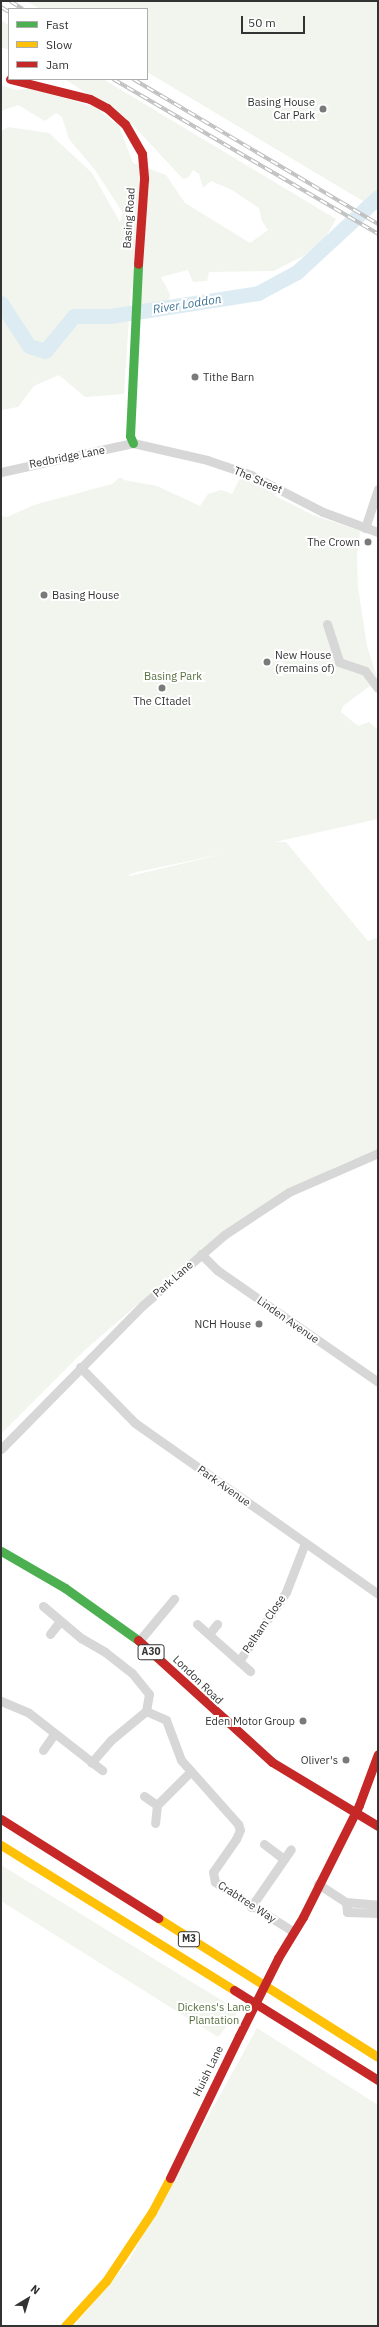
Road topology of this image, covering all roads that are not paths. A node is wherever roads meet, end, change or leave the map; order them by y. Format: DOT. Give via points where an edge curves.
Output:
graph roads {
  1 [pos="14,80"];
  2 [pos="133,443"];
  3 [pos="1,472"];
  4 [pos="378,489"];
  5 [pos="364,528"];
  6 [pos="378,532"];
  7 [pos="327,624"];
  8 [pos="378,688"];
  9 [pos="378,1153"];
  10 [pos="201,1254"];
  11 [pos="80,1367"];
  12 [pos="378,1382"];
  13 [pos="1,1449"];
  14 [pos="305,1543"];
  15 [pos="1,1551"];
  16 [pos="378,1594"];
  17 [pos="174,1599"];
  18 [pos="43,1606"];
  19 [pos="60,1621"];
  20 [pos="197,1624"];
  21 [pos="217,1624"];
  22 [pos="50,1634"];
  23 [pos="209,1634"];
  24 [pos="139,1641"];
  25 [pos="238,1661"];
  26 [pos="250,1671"];
  27 [pos="1,1702"];
  28 [pos="146,1711"];
  29 [pos="54,1734"];
  30 [pos="43,1750"];
  31 [pos="378,1754"];
  32 [pos="92,1763"];
  33 [pos="102,1770"];
  34 [pos="191,1771"];
  35 [pos="144,1796"];
  36 [pos="157,1805"];
  37 [pos="355,1814"];
  38 [pos="1,1819"];
  39 [pos="155,1823"];
  40 [pos="378,1826"];
  41 [pos="264,1844"];
  42 [pos="1,1845"];
  43 [pos="291,1849"];
  44 [pos="284,1859"];
  45 [pos="318,1884"];
  46 [pos="346,1902"];
  47 [pos="378,1905"];
  48 [pos="251,1907"];
  49 [pos="378,1913"];
  50 [pos="294,1932"];
  51 [pos="378,2057"];
  52 [pos="378,2080"];
  53 [pos="65,2326"];
  1 -- 2 [label="main road, Basing Road" via="90,99 119,117 135,138 144,160 134,304 130,436"];
  2 -- 3 [label="street, Redbridge Lane"];
  2 -- 5 [label="street, The Street" via="207,460 251,475 323,512"];
  4 -- 5 [label="street"];
  5 -- 6 [label="street, The Street"];
  7 -- 8 [label="street" via="339,662 365,671"];
  9 -- 10 [label="street, Park Lane" via="289,1192 261,1209"];
  10 -- 11 [label="street, Park Lane" via="143,1305"];
  10 -- 12 [label="street, Linden Avenue" via="217,1270"];
  11 -- 13 [label="street, Park Lane"];
  11 -- 14 [label="street, Park Avenue" via="135,1423"];
  14 -- 16 [label="street, Park Avenue"];
  14 -- 25 [label="street, Pelham Close" via="286,1592"];
  15 -- 24 [label="main road, London Road / A30" via="65,1588"];
  17 -- 24 [label="street"];
  18 -- 19 [label="street"];
  19 -- 22 [label="street"];
  19 -- 28 [label="street" via="81,1638 105,1652 144,1686 149,1694"];
  20 -- 23 [label="street, Pelham Close"];
  21 -- 23 [label="street"];
  23 -- 25 [label="street, Pelham Close"];
  24 -- 37 [label="main road, London Road / A30" via="272,1762"];
  25 -- 26 [label="street, Pelham Close"];
  27 -- 29 [label="street" via="29,1713"];
  28 -- 32 [label="street" via="111,1740"];
  28 -- 34 [label="street, Crabtree Way" via="162,1717 169,1724 175,1749"];
  29 -- 30 [label="street"];
  29 -- 32 [label="street"];
  31 -- 37 [label="main road, Huish Lane"];
  32 -- 33 [label="street"];
  34 -- 36 [label="street"];
  34 -- 48 [label="street, Crabtree Way" via="226,1809 240,1830 215,1868 215,1882"];
  35 -- 36 [label="street"];
  36 -- 39 [label="street"];
  37 -- 40 [label="main road, London Road / A30"];
  37 -- 45 [label="main road, Huish Lane"];
  38 -- 51 [label="main road, M3"];
  41 -- 44 [label="street"];
  42 -- 52 [label="main road, M3"];
  43 -- 44 [label="street"];
  44 -- 48 [label="street"];
  45 -- 46 [label="street"];
  45 -- 50 [label="main road, Huish Lane"];
  46 -- 47 [label="street"];
  46 -- 49 [label="street" via="347,1912"];
  48 -- 50 [label="street, Crabtree Way"];
  50 -- 53 [label="main road, Huish Lane, bridge" via="278,1958 152,2212 106,2281"];
}
